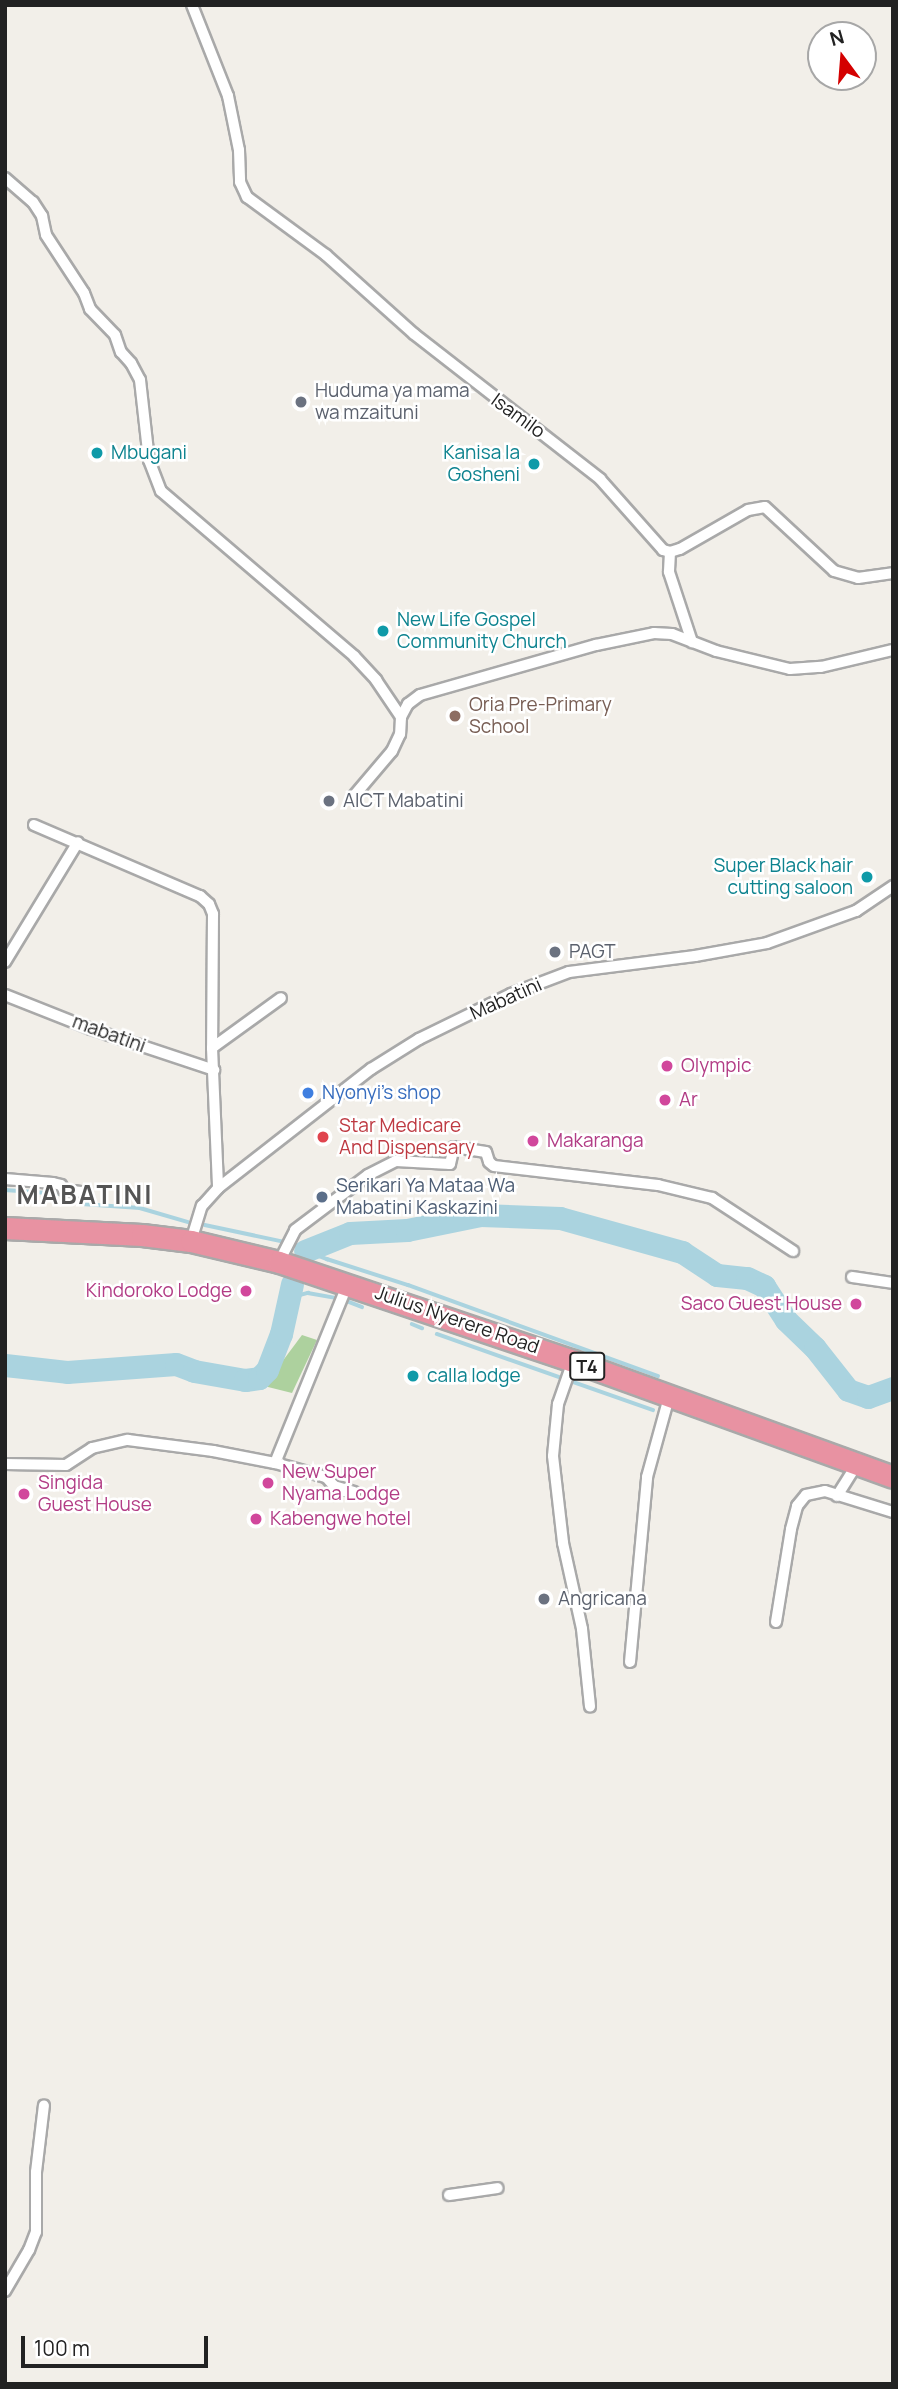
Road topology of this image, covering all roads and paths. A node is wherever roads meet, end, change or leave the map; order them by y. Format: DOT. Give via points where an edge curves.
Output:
graph roads {
  1 [pos="192,5"];
  2 [pos="5,178"];
  3 [pos="670,552"];
  4 [pos="893,573"];
  5 [pos="692,642"];
  6 [pos="893,650"];
  7 [pos="401,717"];
  8 [pos="353,797"];
  9 [pos="34,825"];
  10 [pos="78,842"];
  11 [pos="893,886"];
  12 [pos="5,962"];
  13 [pos="5,995"];
  14 [pos="281,998"];
  15 [pos="212,1048"];
  16 [pos="214,1070"];
  17 [pos="5,1179"];
  18 [pos="218,1188"];
  19 [pos="81,1192"];
  20 [pos="5,1228"];
  21 [pos="191,1241"];
  22 [pos="284,1250"];
  23 [pos="793,1251"];
  24 [pos="852,1277"];
  25 [pos="348,1283"];
  26 [pos="893,1283"];
  27 [pos="568,1374"];
  28 [pos="669,1397"];
  29 [pos="275,1463"];
  30 [pos="5,1464"];
  31 [pos="857,1464"];
  32 [pos="893,1477"];
  33 [pos="354,1492"];
  34 [pos="837,1496"];
  35 [pos="893,1512"];
  36 [pos="776,1622"];
  37 [pos="631,1662"];
  38 [pos="590,1707"];
  39 [pos="44,2105"];
  40 [pos="498,2188"];
  41 [pos="449,2195"];
  42 [pos="5,2291"];
  1 -- 3 [label="street, Isamilo" via="228,96 239,150 240,183 247,197 326,255 414,334 600,479 656,543"];
  2 -- 7 [label="street" via="33,202 46,235 90,309 115,335 140,380 149,460 161,491 355,656"];
  3 -- 4 [label="street" via="748,510 765,507 834,571 858,578"];
  3 -- 5 [label="street" via="669,572"];
  5 -- 6 [label="street" via="790,669 821,667"];
  5 -- 7 [label="street" via="672,634 654,634 596,645 420,695"];
  7 -- 8 [label="street" via="392,751"];
  9 -- 10 [label="street"];
  10 -- 12 [label="street"];
  10 -- 15 [label="street" via="209,904 214,929"];
  11 -- 18 [label="street, Mabatini" via="856,911 767,943 569,972 511,994 419,1039 371,1069"];
  13 -- 16 [label="street, mabatini"];
  14 -- 15 [label="street"];
  15 -- 16 [label="street"];
  16 -- 18 [label="street"];
  17 -- 19 [label="street" via="53,1183 64,1191"];
  18 -- 21 [label="street, Mabatini" via="202,1206"];
  20 -- 21 [label="highway, Julius Nyerere Road / T4"];
  21 -- 22 [label="highway, Julius Nyerere Road / T4"];
  22 -- 23 [label="street" via="310,1216 382,1167 410,1160 450,1164 454,1147 486,1152 495,1166 658,1185 712,1198"];
  22 -- 25 [label="highway, Julius Nyerere Road / T4"];
  24 -- 26 [label="street"];
  25 -- 27 [label="highway, Julius Nyerere Road / T4"];
  25 -- 29 [label="street"];
  27 -- 28 [label="highway, Julius Nyerere Road / T4"];
  27 -- 38 [label="street" via="558,1404 554,1467 563,1543 582,1629"];
  28 -- 31 [label="highway, Julius Nyerere Road / T4"];
  28 -- 37 [label="street" via="647,1477"];
  29 -- 30 [label="street" via="128,1440 92,1448 66,1465"];
  29 -- 33 [label="street" via="326,1477 334,1486"];
  31 -- 32 [label="highway, Julius Nyerere Road / T4"];
  31 -- 34 [label="street"];
  34 -- 35 [label="street"];
  34 -- 36 [label="street" via="825,1490 811,1491 797,1506"];
  39 -- 42 [label="street" via="36,2172 36,2232"];
  40 -- 41 [label="street"];
}
